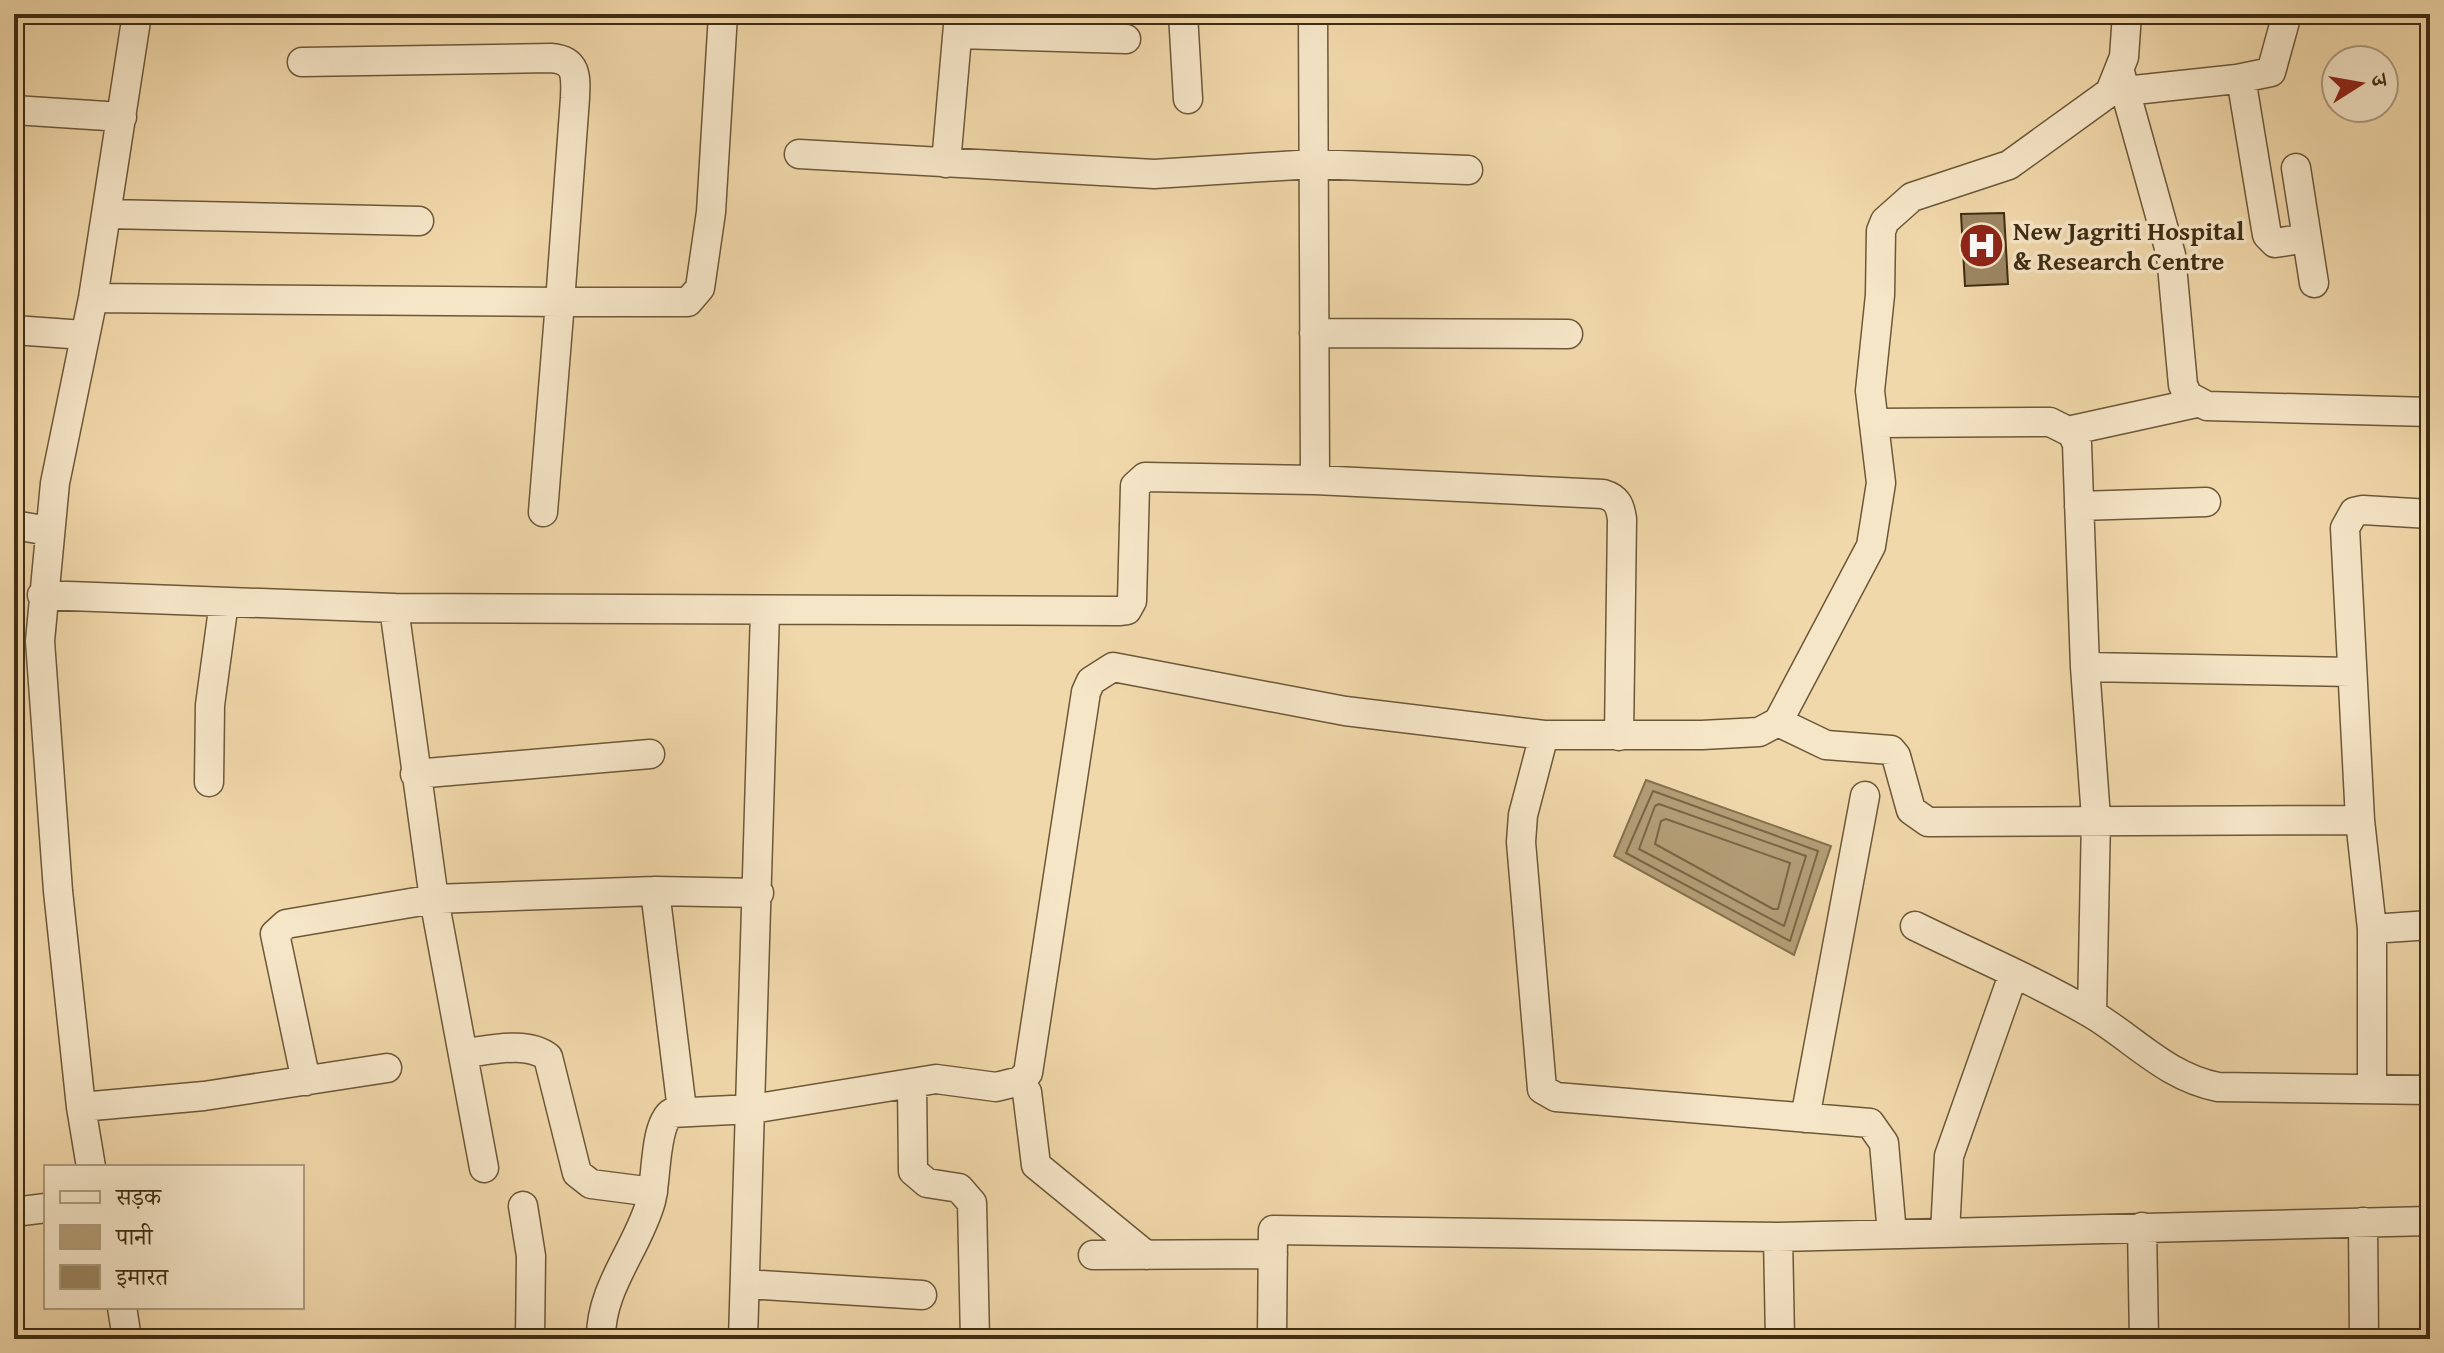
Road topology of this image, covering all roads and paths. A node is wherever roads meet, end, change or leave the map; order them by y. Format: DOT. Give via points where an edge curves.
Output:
graph roads {
  1 [pos="137,14"];
  2 [pos="723,14"];
  3 [pos="1183,14"];
  4 [pos="1313,14"];
  5 [pos="2127,14"];
  6 [pos="2287,14"];
  7 [pos="958,24"];
  8 [pos="1126,39"];
  9 [pos="302,62"];
  10 [pos="2237,79"];
  11 [pos="2123,82"];
  12 [pos="1188,99"];
  13 [pos="14,110"];
  14 [pos="122,117"];
  15 [pos="799,154"];
  16 [pos="946,163"];
  17 [pos="1313,164"];
  18 [pos="2296,168"];
  19 [pos="1468,170"];
  20 [pos="107,214"];
  21 [pos="419,221"];
  22 [pos="2307,238"];
  23 [pos="2314,283"];
  24 [pos="93,298"];
  25 [pos="560,302"];
  26 [pos="14,330"];
  27 [pos="1314,333"];
  28 [pos="1568,334"];
  29 [pos="84,335"];
  30 [pos="2196,403"];
  31 [pos="2430,412"];
  32 [pos="1875,423"];
  33 [pos="2068,431"];
  34 [pos="1315,480"];
  35 [pos="2206,502"];
  36 [pos="2079,506"];
  37 [pos="543,512"];
  38 [pos="2430,514"];
  39 [pos="14,525"];
  40 [pos="49,531"];
  41 [pos="42,595"];
  42 [pos="224,602"];
  43 [pos="394,608"];
  44 [pos="765,611"];
  45 [pos="2085,667"];
  46 [pos="2352,672"];
  47 [pos="1778,722"];
  48 [pos="1544,735"];
  49 [pos="1619,736"];
  50 [pos="650,754"];
  51 [pos="415,774"];
  52 [pos="209,782"];
  53 [pos="1865,796"];
  54 [pos="2096,818"];
  55 [pos="2360,820"];
  56 [pos="655,891"];
  57 [pos="759,893"];
  58 [pos="434,899"];
  59 [pos="2430,925"];
  60 [pos="1915,926"];
  61 [pos="2372,929"];
  62 [pos="2013,975"];
  63 [pos="2092,1014"];
  64 [pos="463,1053"];
  65 [pos="387,1068"];
  66 [pos="306,1081"];
  67 [pos="1020,1081"];
  68 [pos="912,1084"];
  69 [pos="2372,1089"];
  70 [pos="2430,1090"];
  71 [pos="81,1107"];
  72 [pos="752,1109"];
  73 [pos="682,1110"];
  74 [pos="1805,1118"];
  75 [pos="91,1165"];
  76 [pos="484,1168"];
  77 [pos="653,1192"];
  78 [pos="523,1206"];
  79 [pos="44,1208"];
  80 [pos="14,1212"];
  81 [pos="2430,1221"];
  82 [pos="2363,1222"];
  83 [pos="2142,1227"];
  84 [pos="1945,1233"];
  85 [pos="1892,1234"];
  86 [pos="1778,1237"];
  87 [pos="1273,1254"];
  88 [pos="1093,1255"];
  89 [pos="1146,1255"];
  90 [pos="745,1284"];
  91 [pos="922,1295"];
  92 [pos="122,1309"];
  93 [pos="127,1339"];
  94 [pos="530,1339"];
  95 [pos="601,1339"];
  96 [pos="743,1339"];
  97 [pos="975,1339"];
  98 [pos="1272,1339"];
  99 [pos="1780,1339"];
  100 [pos="2144,1339"];
  101 [pos="2364,1339"];
  1 -- 14 [label="street"];
  2 -- 25 [label="street" via="711,212 695,298"];
  3 -- 12 [label="street"];
  4 -- 17 [label="street"];
  5 -- 11 [label="street"];
  6 -- 10 [label="street" via="2271,72"];
  7 -- 8 [label="street"];
  7 -- 16 [label="street"];
  9 -- 25 [label="street" via="551,58 572,65 576,87"];
  10 -- 11 [label="street"];
  10 -- 22 [label="street" via="2253,140 2267,235 2275,243"];
  11 -- 30 [label="street" via="2171,255 2183,385"];
  11 -- 32 [label="street" via="2009,165 1912,197 1885,221 1870,391"];
  13 -- 14 [label="street"];
  14 -- 20 [label="street"];
  15 -- 16 [label="street"];
  16 -- 17 [label="street" via="1154,174"];
  17 -- 19 [label="street"];
  17 -- 27 [label="street"];
  18 -- 22 [label="street"];
  20 -- 21 [label="street"];
  20 -- 24 [label="street"];
  22 -- 23 [label="street"];
  24 -- 25 [label="street"];
  24 -- 29 [label="street"];
  25 -- 37 [label="street"];
  26 -- 29 [label="street"];
  27 -- 28 [label="street"];
  27 -- 34 [label="street"];
  29 -- 40 [label="street"];
  30 -- 31 [label="street"];
  30 -- 33 [label="street"];
  32 -- 33 [label="street" via="2050,422"];
  32 -- 47 [label="street" via="1881,483 1871,546"];
  33 -- 36 [label="street" via="2077,444"];
  34 -- 44 [label="street" via="1138,480 1132,601 1127,610"];
  34 -- 49 [label="street" via="1613,497 1622,519"];
  35 -- 36 [label="street"];
  36 -- 45 [label="street"];
  38 -- 46 [label="street" via="2363,510 2348,520"];
  39 -- 40 [label="street"];
  40 -- 41 [label="street"];
  41 -- 42 [label="street"];
  41 -- 71 [label="street" via="40,641 58,891"];
  42 -- 43 [label="street"];
  42 -- 52 [label="street" via="210,705"];
  43 -- 44 [label="street"];
  43 -- 51 [label="street"];
  44 -- 57 [label="street"];
  45 -- 46 [label="street"];
  45 -- 54 [label="street"];
  46 -- 55 [label="street"];
  47 -- 49 [label="street" via="1759,732"];
  47 -- 54 [label="street" via="1826,745 1891,750 1911,810 1928,822"];
  48 -- 49 [label="street"];
  48 -- 67 [label="street" via="1345,711 1113,667 1100,672 1086,692 1028,1073"];
  48 -- 74 [label="street" via="1521,842 1542,1089 1556,1097"];
  50 -- 51 [label="street"];
  51 -- 58 [label="street"];
  53 -- 74 [label="street"];
  54 -- 55 [label="street"];
  54 -- 63 [label="street"];
  55 -- 61 [label="street"];
  56 -- 57 [label="street"];
  56 -- 58 [label="street"];
  56 -- 73 [label="street"];
  57 -- 72 [label="street"];
  58 -- 64 [label="street"];
  58 -- 66 [label="street" via="279,927 275,934"];
  59 -- 61 [label="street"];
  60 -- 62 [label="street"];
  61 -- 69 [label="street"];
  62 -- 63 [label="street"];
  62 -- 84 [label="street" via="1949,1156"];
  63 -- 69 [label="street" via="2195,1083"];
  64 -- 76 [label="street"];
  64 -- 77 [label="street" via="540,1051 548,1057 577,1173 591,1184"];
  65 -- 66 [label="street"];
  66 -- 71 [label="street"];
  67 -- 68 [label="street" via="996,1087 936,1079"];
  67 -- 89 [label="street" via="1027,1092 1036,1165"];
  68 -- 72 [label="street"];
  68 -- 97 [label="street" via="913,1171 927,1183 959,1188 972,1203"];
  69 -- 70 [label="street"];
  71 -- 75 [label="street"];
  72 -- 73 [label="street"];
  72 -- 90 [label="street"];
  73 -- 77 [label="street" via="662,1124"];
  74 -- 85 [label="street" via="1870,1123 1884,1143"];
  77 -- 95 [label="street" via="644,1226 605,1305"];
  78 -- 94 [label="street" via="531,1256"];
  79 -- 80 [label="street"];
  81 -- 82 [label="street"];
  82 -- 83 [label="street"];
  82 -- 101 [label="street"];
  83 -- 84 [label="street"];
  83 -- 100 [label="street"];
  84 -- 85 [label="street"];
  85 -- 86 [label="street"];
  86 -- 87 [label="street" via="1273,1230"];
  86 -- 99 [label="street"];
  87 -- 89 [label="street"];
  87 -- 98 [label="street"];
  88 -- 89 [label="street"];
  90 -- 91 [label="street"];
  90 -- 96 [label="street"];
  92 -- 93 [label="street"];
}
